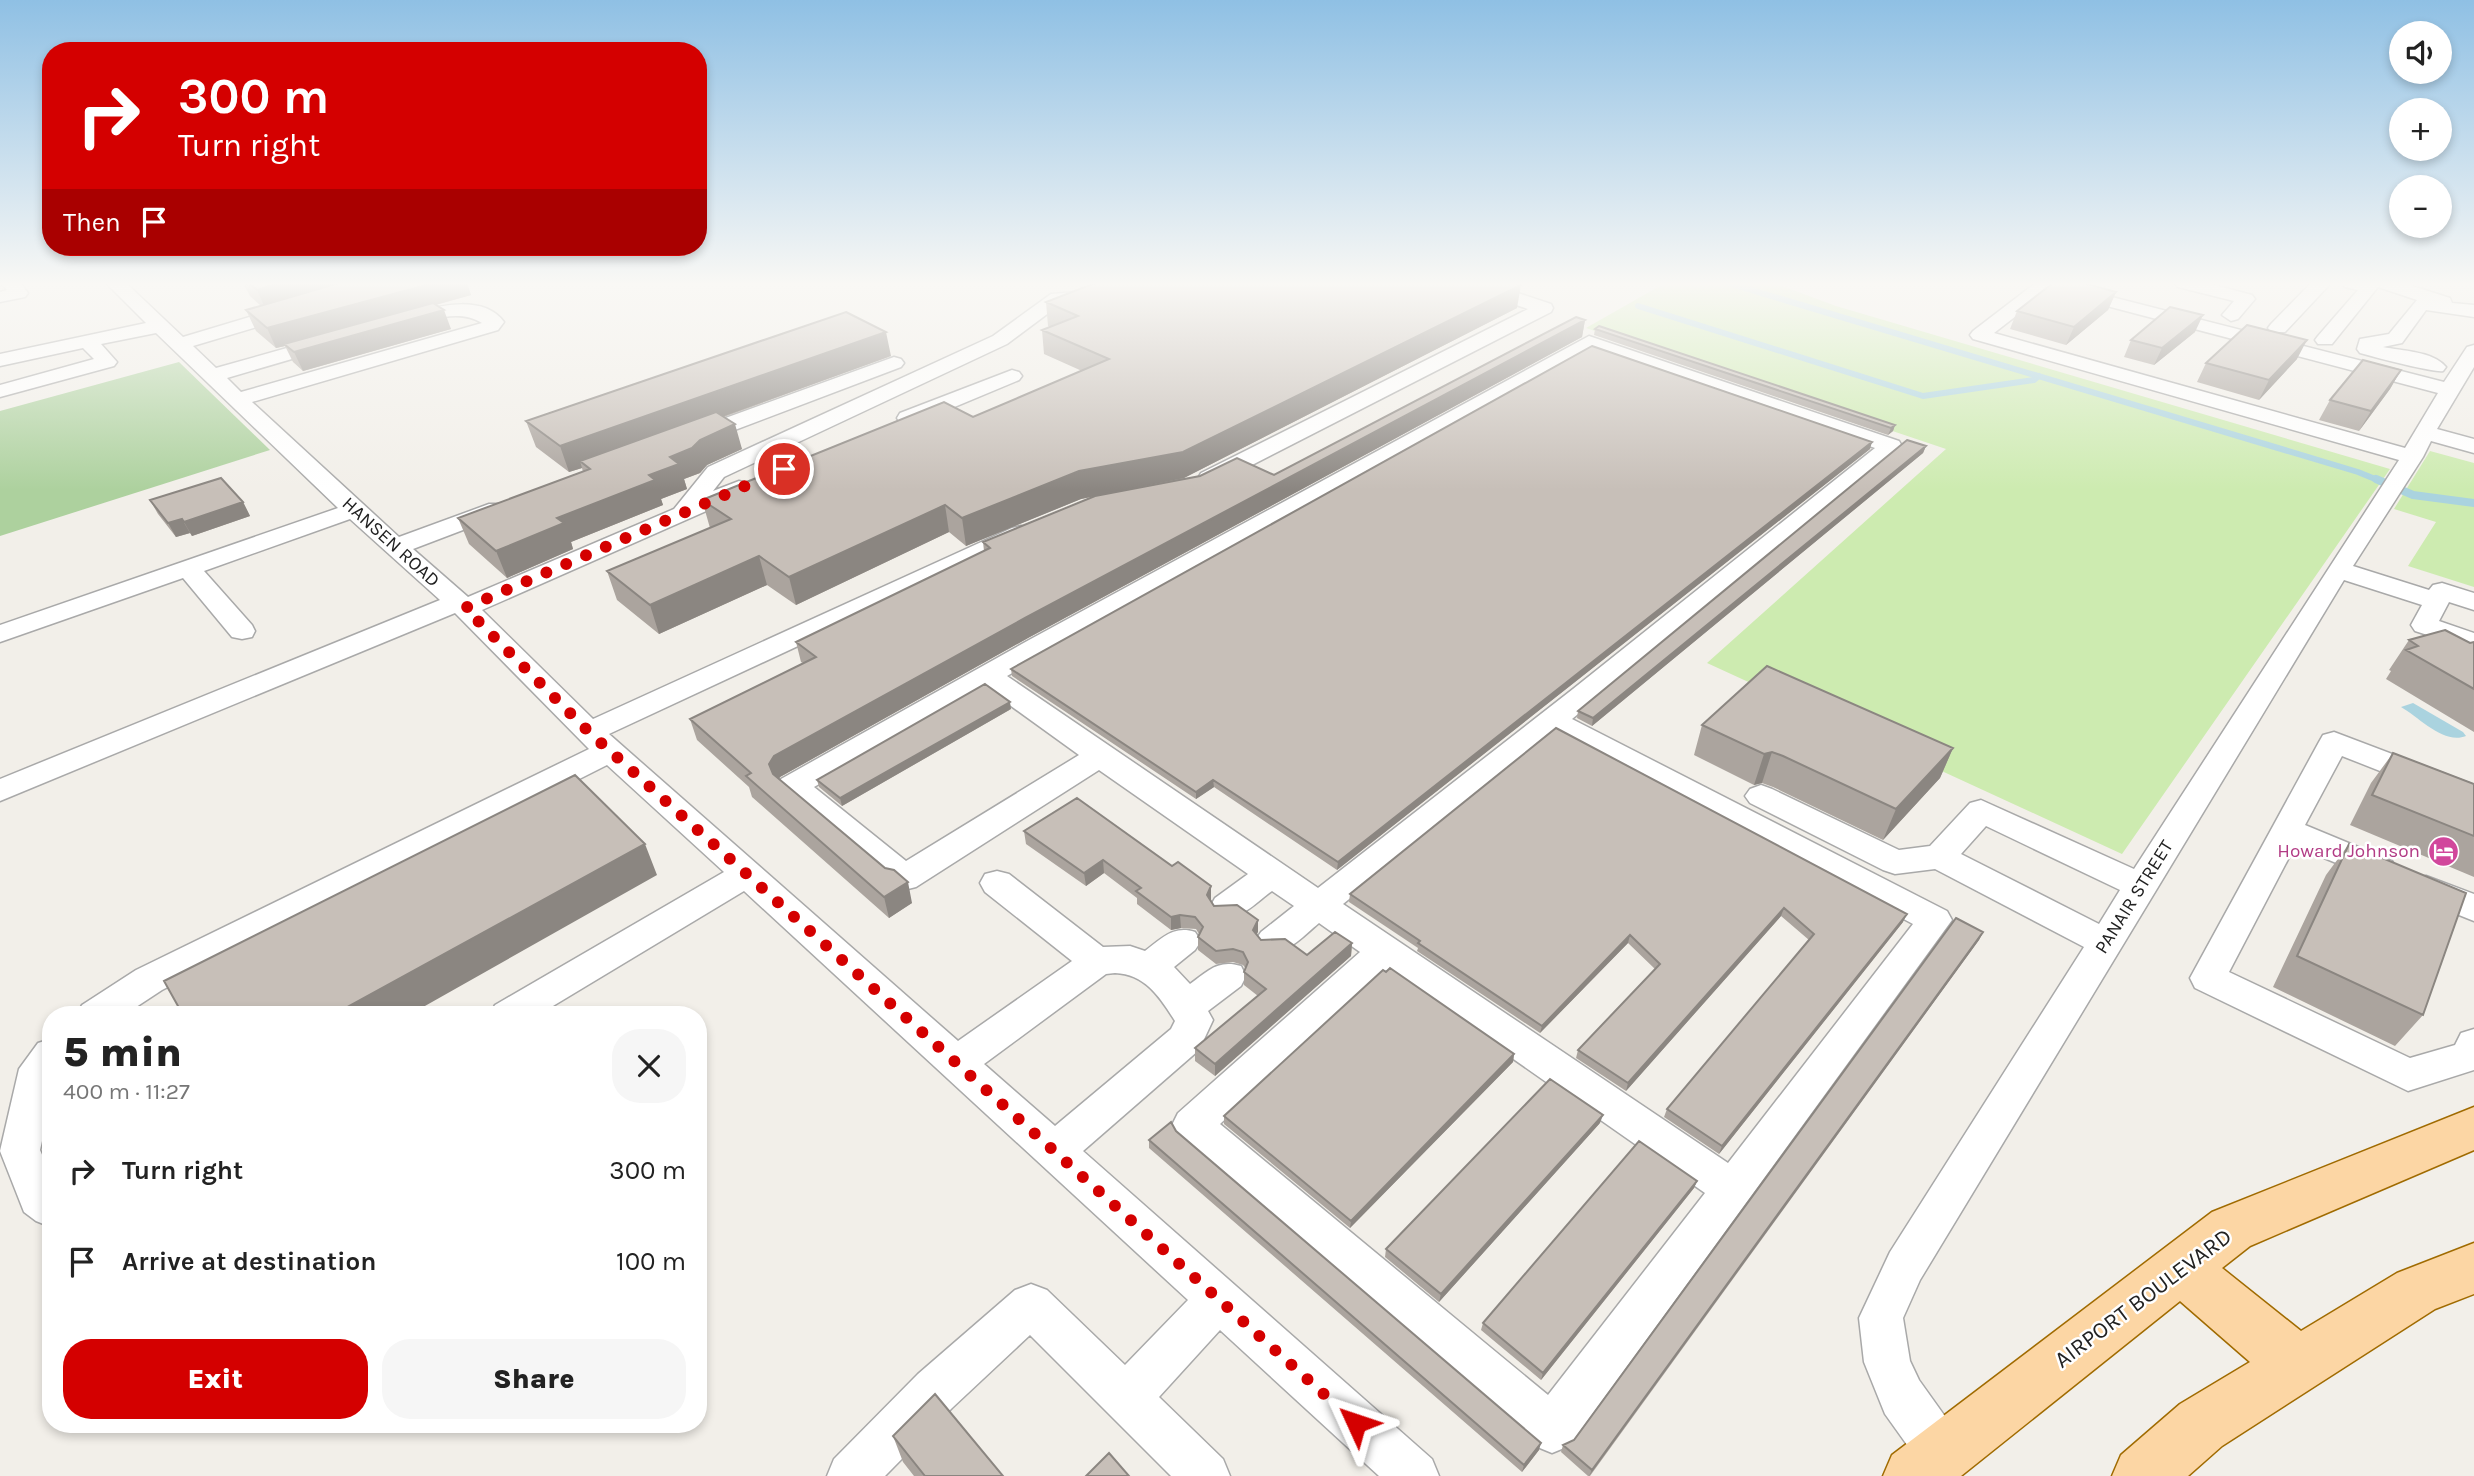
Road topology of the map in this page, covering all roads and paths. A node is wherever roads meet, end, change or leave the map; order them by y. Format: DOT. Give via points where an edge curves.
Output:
graph roads {
  1 [pos="39,352"];
  2 [pos="97,352"];
  3 [pos="188,352"];
  4 [pos="298,352"];
  5 [pos="402,352"];
  6 [pos="974,352"];
  7 [pos="1459,352"];
  8 [pos="1571,352"];
  9 [pos="1618,352"];
  10 [pos="2039,352"];
  11 [pos="2378,352"];
  12 [pos="2385,352"];
  13 [pos="22,355"];
  14 [pos="0,360"];
  15 [pos="894,363"];
  16 [pos="2465,369"];
  17 [pos="214,376"];
  18 [pos="1012,376"];
  19 [pos="46,379"];
  20 [pos="0,391"];
  21 [pos="239,399"];
  22 [pos="885,428"];
  23 [pos="2424,432"];
  24 [pos="676,444"];
  25 [pos="2474,446"];
  26 [pos="2411,459"];
  27 [pos="758,480"];
  28 [pos="1192,487"];
  29 [pos="523,500"];
  30 [pos="354,510"];
  31 [pos="682,513"];
  32 [pos="1041,525"];
  33 [pos="396,547"];
  34 [pos="188,569"];
  35 [pos="2338,570"];
  36 [pos="2474,601"];
  37 [pos="461,605"];
  38 [pos="2430,613"];
  39 [pos="242,631"];
  40 [pos="0,634"];
  41 [pos="2474,642"];
  42 [pos="2474,654"];
  43 [pos="987,676"];
  44 [pos="1552,720"];
  45 [pos="600,742"];
  46 [pos="1100,756"];
  47 [pos="0,791"];
  48 [pos="1761,796"];
  49 [pos="2474,797"];
  50 [pos="2286,830"];
  51 [pos="1939,857"];
  52 [pos="747,874"];
  53 [pos="1271,874"];
  54 [pos="997,883"];
  55 [pos="2141,886"];
  56 [pos="1318,906"];
  57 [pos="1227,908"];
  58 [pos="2474,908"];
  59 [pos="1183,941"];
  60 [pos="1273,941"];
  61 [pos="2106,943"];
  62 [pos="1384,951"];
  63 [pos="1097,962"];
  64 [pos="1149,967"];
  65 [pos="1228,976"];
  66 [pos="109,1006"];
  67 [pos="523,1006"];
  68 [pos="1186,1007"];
  69 [pos="2473,1053"];
  70 [pos="956,1063"];
  71 [pos="42,1064"];
  72 [pos="2474,1128"];
  73 [pos="1054,1151"];
  74 [pos="1733,1189"];
  75 [pos="42,1201"];
  76 [pos="2181,1268"];
  77 [pos="2474,1268"];
  78 [pos="1219,1299"];
  79 [pos="2298,1365"];
  80 [pos="1126,1398"];
  81 [pos="1927,1464"];
  82 [pos="851,1476"];
  83 [pos="1206,1476"];
  84 [pos="1415,1476"];
  85 [pos="2142,1476"];
  1 -- 13 [label="street"];
  2 -- 19 [label="street" via="107,362"];
  3 -- 17 [label="street, HANSEN ROAD"];
  4 -- 17 [label="street"];
  5 -- 21 [label="street"];
  6 -- 31 [label="street" via="716,472"];
  7 -- 28 [label="street"];
  8 -- 43 [label="street"];
  9 -- 44 [label="street" via="1891,446"];
  10 -- 26 [label="street"];
  11 -- 16 [label="street"];
  12 -- 16 [label="street" via="2436,367"];
  13 -- 14 [label="street"];
  13 -- 19 [label="street"];
  15 -- 24 [label="street"];
  16 -- 23 [label="street, PANAIR STREET"];
  17 -- 21 [label="street, HANSEN ROAD"];
  18 -- 22 [label="street"];
  19 -- 20 [label="street"];
  21 -- 30 [label="street, HANSEN ROAD"];
  23 -- 25 [label="street"];
  23 -- 26 [label="street, PANAIR STREET"];
  26 -- 35 [label="street, PANAIR STREET"];
  27 -- 31 [label="street"];
  29 -- 33 [label="street"];
  30 -- 33 [label="street, HANSEN ROAD"];
  30 -- 34 [label="street"];
  31 -- 37 [label="street"];
  32 -- 45 [label="street"];
  33 -- 37 [label="street, HANSEN ROAD"];
  34 -- 39 [label="street"];
  34 -- 40 [label="street"];
  35 -- 38 [label="street"];
  35 -- 55 [label="street, PANAIR STREET"];
  36 -- 38 [label="street" via="2442,591"];
  37 -- 45 [label="street, HANSEN ROAD"];
  37 -- 47 [label="street"];
  38 -- 41 [label="street"];
  38 -- 42 [label="street"];
  43 -- 46 [label="street"];
  43 -- 46 [label="street" via="792,786 904,878"];
  44 -- 56 [label="street"];
  44 -- 74 [label="street" via="1935,920"];
  45 -- 52 [label="street, HANSEN ROAD"];
  45 -- 66 [label="street" via="495,806 149,980"];
  46 -- 53 [label="street"];
  48 -- 51 [label="street" via="1895,862"];
  49 -- 50 [label="street" via="2334,742"];
  50 -- 58 [label="street"];
  50 -- 69 [label="street" via="2208,978 2408,1074"];
  51 -- 55 [label="street" via="1981,811"];
  51 -- 61 [label="street"];
  52 -- 67 [label="street"];
  52 -- 70 [label="street, HANSEN ROAD"];
  53 -- 56 [label="street"];
  53 -- 57 [label="street"];
  54 -- 63 [label="street"];
  55 -- 61 [label="street, PANAIR STREET"];
  56 -- 60 [label="street"];
  56 -- 62 [label="street"];
  59 -- 64 [label="street"];
  61 -- 81 [label="street, PANAIR STREET" via="1911,1256 1881,1318 1887,1362"];
  62 -- 74 [label="street"];
  62 -- 74 [label="street" via="1192,1125 1552,1430"];
  63 -- 64 [label="street" via="1113,957"];
  63 -- 70 [label="street"];
  64 -- 68 [label="street" via="1174,987"];
  65 -- 68 [label="street"];
  68 -- 73 [label="street" via="1194,1020 1186,1039"];
  70 -- 73 [label="street, HANSEN ROAD"];
  71 -- 75 [label="street" via="20,1150"];
  72 -- 76 [label="main road, AIRPORT BOULEVARD" via="2231,1229"];
  73 -- 78 [label="street, HANSEN ROAD"];
  76 -- 79 [label="main road"];
  76 -- 81 [label="main road, AIRPORT BOULEVARD"];
  77 -- 79 [label="main road" via="2416,1291"];
  78 -- 80 [label="street"];
  78 -- 84 [label="street, HANSEN ROAD"];
  79 -- 85 [label="main road" via="2201,1425"];
  80 -- 82 [label="street" via="1031,1306 934,1391"];
  80 -- 83 [label="street"];
}
